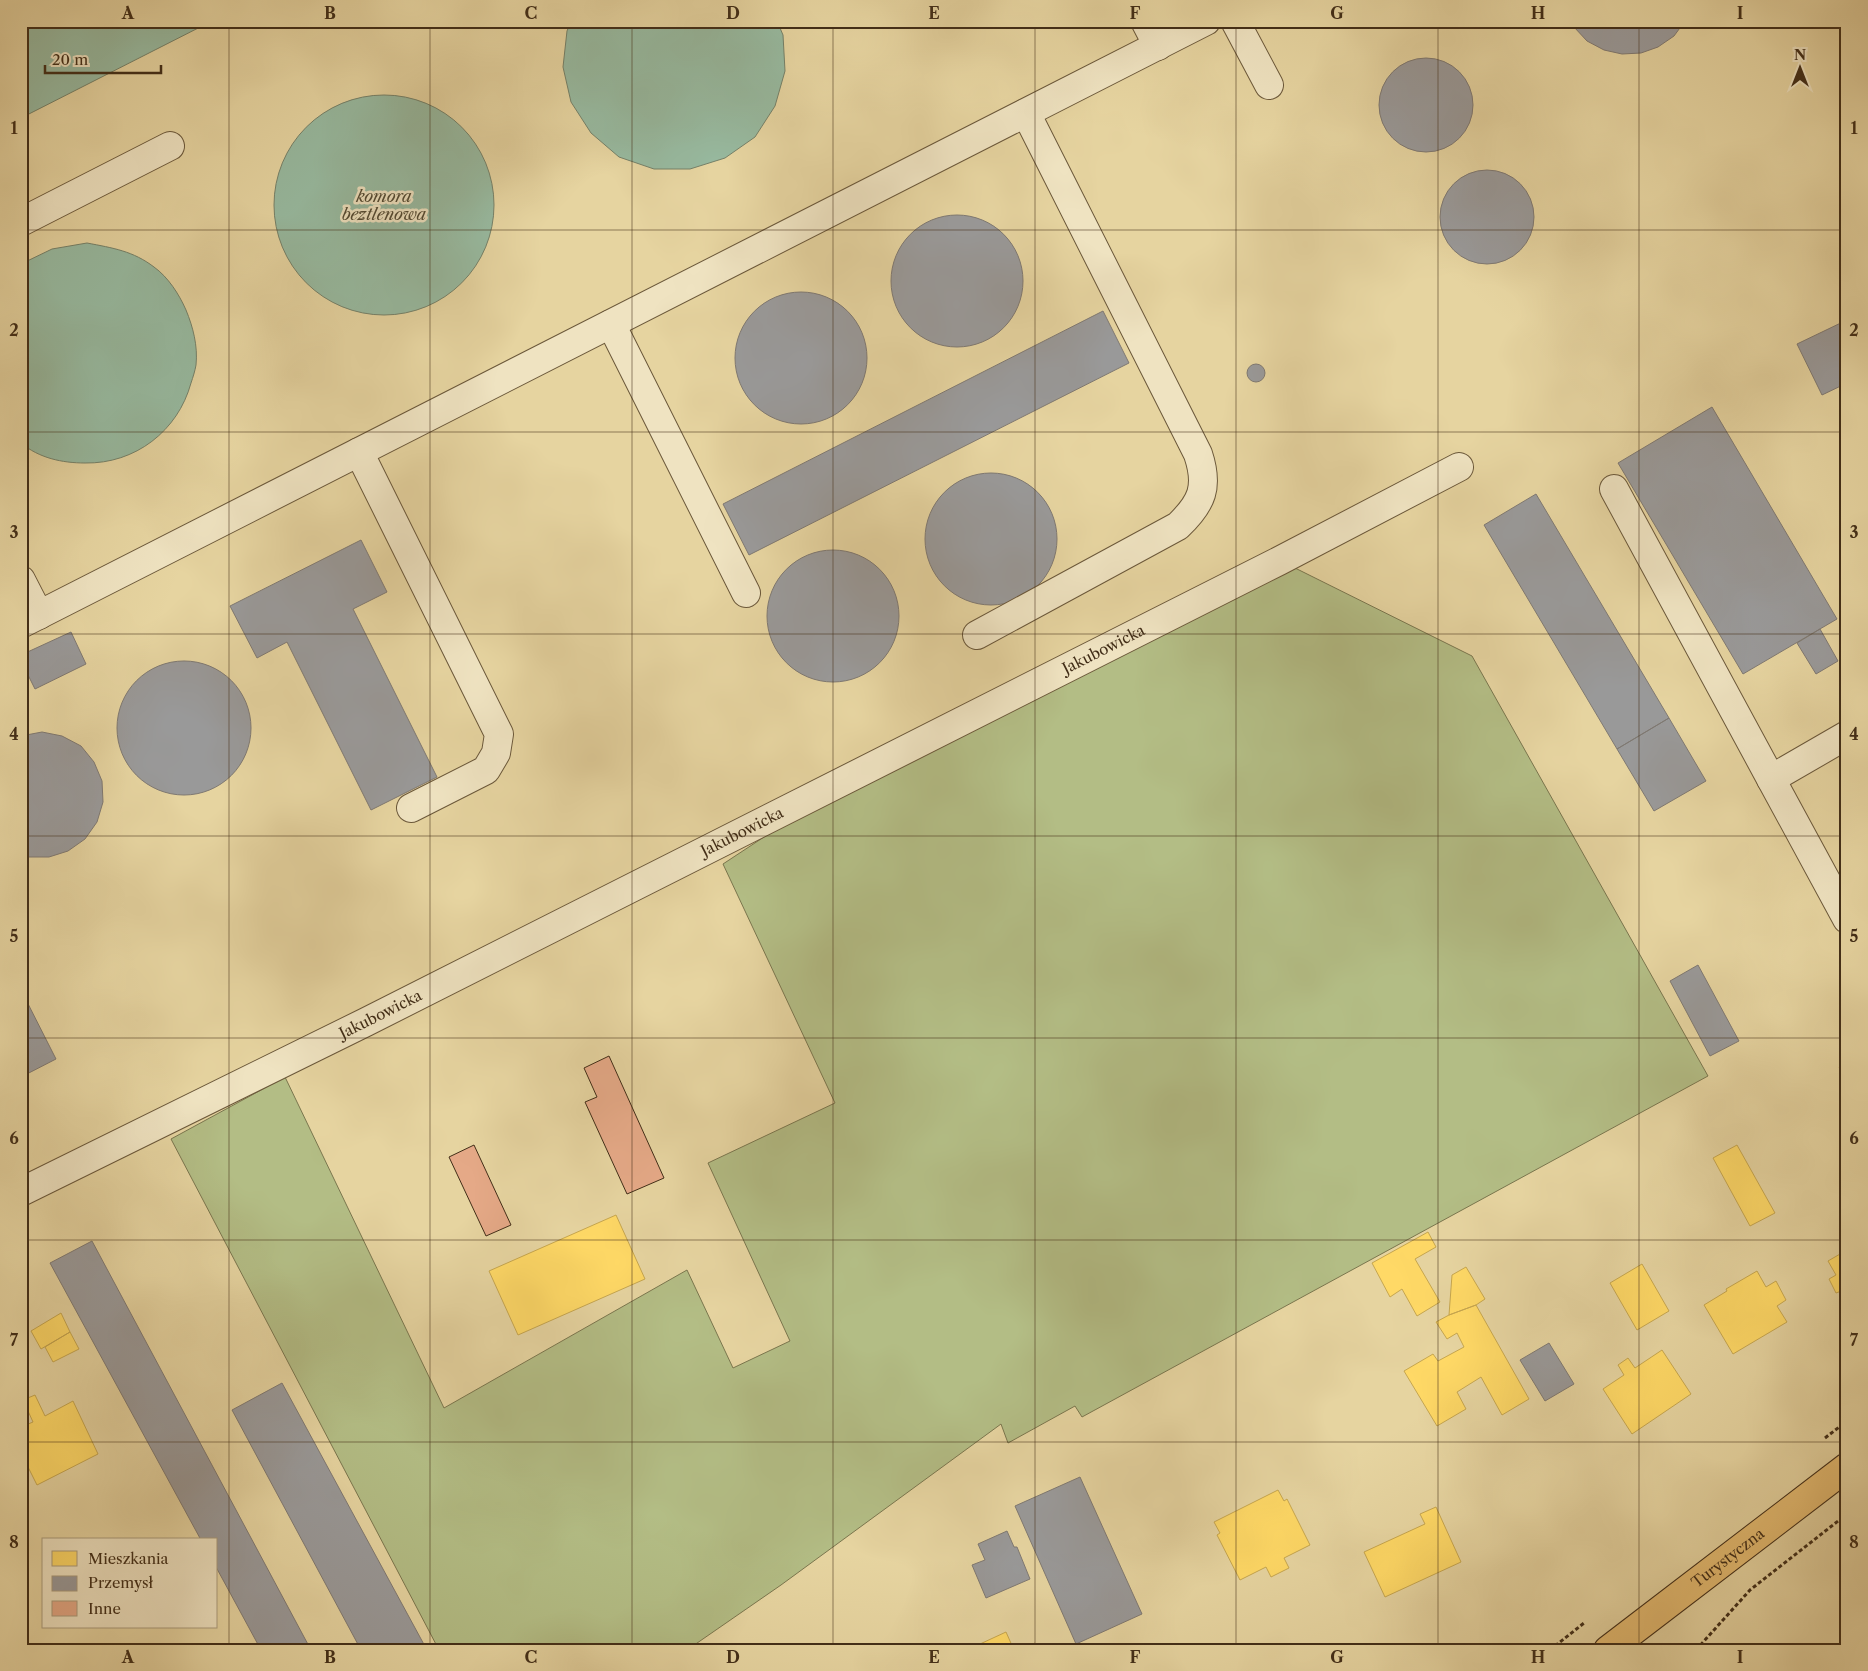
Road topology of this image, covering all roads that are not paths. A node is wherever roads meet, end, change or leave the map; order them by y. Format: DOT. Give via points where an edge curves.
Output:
graph roads {
  1 [pos="1145,21"];
  2 [pos="1206,21"];
  3 [pos="1235,21"];
  4 [pos="1158,46"];
  5 [pos="1269,85"];
  6 [pos="1026,113"];
  7 [pos="170,146"];
  8 [pos="21,222"];
  9 [pos="611,324"];
  10 [pos="359,452"];
  11 [pos="1459,467"];
  12 [pos="1614,489"];
  13 [pos="21,580"];
  14 [pos="746,593"];
  15 [pos="30,620"];
  16 [pos="977,634"];
  17 [pos="1847,735"];
  18 [pos="1771,779"];
  19 [pos="411,808"];
  20 [pos="1847,919"];
  21 [pos="21,1192"];
  22 [pos="1847,1467"];
  23 [pos="1608,1650"];
  1 -- 4 [label="street"];
  2 -- 4 [label="street"];
  3 -- 5 [label="street"];
  4 -- 6 [label="street"];
  6 -- 9 [label="street"];
  6 -- 16 [label="street" via="1198,454 1204,471 1202,495 1178,526"];
  7 -- 8 [label="street"];
  9 -- 10 [label="street"];
  9 -- 14 [label="street"];
  10 -- 15 [label="street"];
  10 -- 19 [label="street" via="499,734 496,753 486,770"];
  11 -- 21 [label="street, Jakubowicka" via="366,1022"];
  12 -- 18 [label="street"];
  13 -- 15 [label="street"];
  17 -- 18 [label="street"];
  18 -- 20 [label="street"];
  22 -- 23 [label="main road, Turystyczna"];
}
